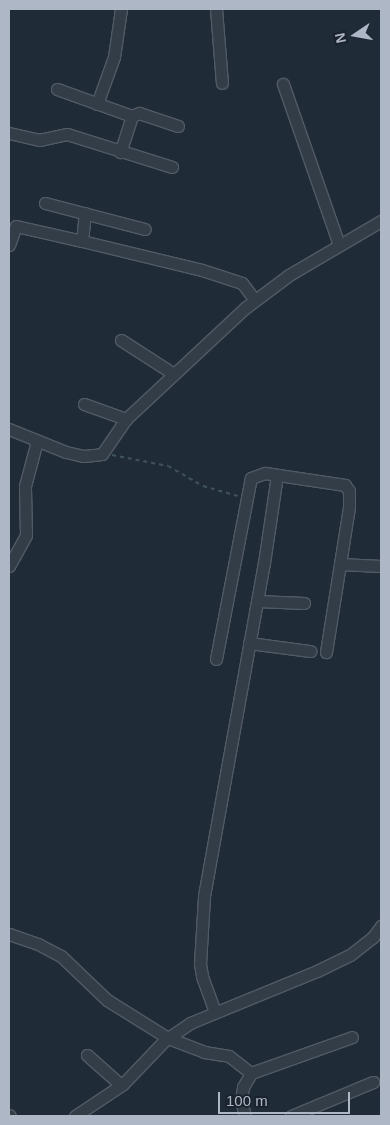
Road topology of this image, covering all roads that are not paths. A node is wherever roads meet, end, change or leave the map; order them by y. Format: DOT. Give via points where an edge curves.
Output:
graph roads {
  1 [pos="121,9"];
  2 [pos="216,9"];
  3 [pos="222,83"];
  4 [pos="283,84"];
  5 [pos="57,89"];
  6 [pos="97,104"];
  7 [pos="132,116"];
  8 [pos="178,126"];
  9 [pos="9,133"];
  10 [pos="120,152"];
  11 [pos="172,167"];
  12 [pos="45,203"];
  13 [pos="86,213"];
  14 [pos="381,221"];
  15 [pos="145,229"];
  16 [pos="82,240"];
  17 [pos="9,245"];
  18 [pos="339,245"];
  19 [pos="255,300"];
  20 [pos="121,340"];
  21 [pos="174,374"];
  22 [pos="84,404"];
  23 [pos="126,419"];
  24 [pos="9,429"];
  25 [pos="37,441"];
  26 [pos="278,474"];
  27 [pos="340,564"];
  28 [pos="9,566"];
  29 [pos="381,566"];
  30 [pos="257,601"];
  31 [pos="304,603"];
  32 [pos="249,643"];
  33 [pos="310,651"];
  34 [pos="326,652"];
  35 [pos="216,659"];
  36 [pos="9,934"];
  37 [pos="379,934"];
  38 [pos="215,1012"];
  39 [pos="352,1037"];
  40 [pos="168,1038"];
  41 [pos="87,1054"];
  42 [pos="251,1073"];
  43 [pos="372,1082"];
  44 [pos="121,1085"];
  45 [pos="76,1116"];
  46 [pos="245,1116"];
  47 [pos="291,1116"];
  1 -- 6 [label="street" via="114,57"];
  2 -- 3 [label="street"];
  4 -- 18 [label="street"];
  5 -- 6 [label="street"];
  6 -- 7 [label="street"];
  7 -- 8 [label="street" via="139,113"];
  7 -- 10 [label="street"];
  9 -- 10 [label="street" via="39,140 67,134"];
  10 -- 11 [label="street"];
  12 -- 13 [label="street"];
  13 -- 15 [label="street"];
  13 -- 16 [label="street"];
  14 -- 18 [label="street"];
  16 -- 17 [label="street" via="16,226"];
  16 -- 19 [label="street" via="242,283"];
  18 -- 19 [label="street"];
  19 -- 21 [label="street"];
  20 -- 21 [label="street"];
  21 -- 23 [label="street"];
  22 -- 23 [label="street"];
  23 -- 25 [label="street" via="102,454 84,456"];
  24 -- 25 [label="street"];
  25 -- 28 [label="street" via="25,486 26,535"];
  26 -- 27 [label="street" via="345,485 350,497"];
  26 -- 30 [label="street"];
  26 -- 35 [label="street" via="265,473 251,478"];
  27 -- 29 [label="street"];
  27 -- 34 [label="street"];
  30 -- 31 [label="street"];
  30 -- 32 [label="street"];
  32 -- 33 [label="street"];
  32 -- 38 [label="street" via="204,896 200,964"];
  36 -- 40 [label="street" via="61,956 107,1000"];
  37 -- 38 [label="street" via="350,955 317,971"];
  38 -- 40 [label="street" via="190,1022"];
  39 -- 42 [label="street"];
  40 -- 42 [label="street" via="204,1052 228,1056"];
  40 -- 44 [label="street"];
  41 -- 44 [label="street"];
  42 -- 46 [label="street" via="243,1087 241,1100"];
  43 -- 47 [label="street"];
  44 -- 45 [label="street"];
}
